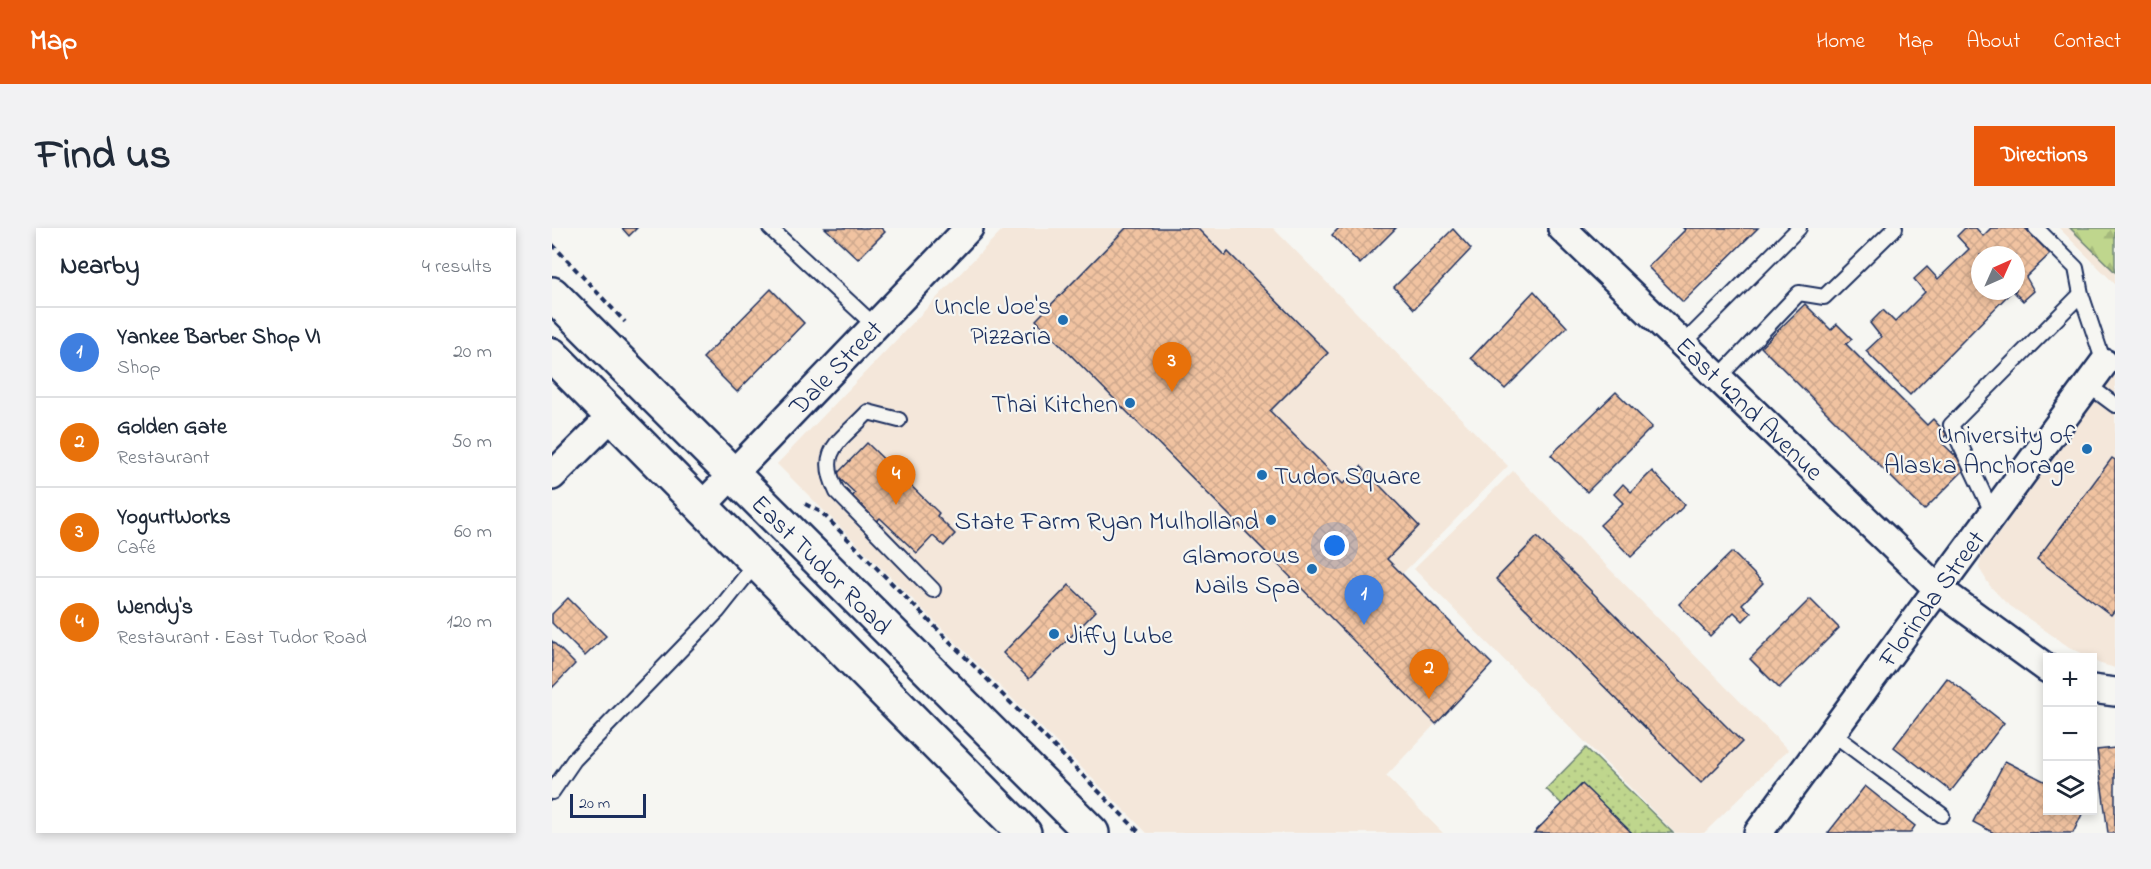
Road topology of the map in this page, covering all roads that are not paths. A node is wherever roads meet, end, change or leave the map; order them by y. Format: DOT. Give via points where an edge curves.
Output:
graph roads {
  1 [pos="770,228"];
  2 [pos="969,228"];
  3 [pos="1562,228"];
  4 [pos="1799,228"];
  5 [pos="1895,228"];
  6 [pos="2036,228"];
  7 [pos="552,294"];
  8 [pos="2081,294"];
  9 [pos="875,326"];
  10 [pos="1683,344"];
  11 [pos="552,356"];
  12 [pos="2104,363"];
  13 [pos="1718,378"];
  14 [pos="2088,385"];
  15 [pos="2115,405"];
  16 [pos="612,416"];
  17 [pos="899,420"];
  18 [pos="732,473"];
  19 [pos="552,476"];
  20 [pos="702,506"];
  21 [pos="1993,514"];
  22 [pos="757,562"];
  23 [pos="1938,589"];
  24 [pos="933,590"];
  25 [pos="2043,665"];
  26 [pos="2097,690"];
  27 [pos="2115,692"];
  28 [pos="1832,733"];
  29 [pos="552,792"];
  30 [pos="1942,815"];
  31 [pos="1024,833"];
  32 [pos="1092,833"];
  33 [pos="1758,833"];
  1 -- 9 [label="lane"];
  2 -- 9 [label="street, Dale Street"];
  3 -- 10 [label="street, East 42nd Avenue"];
  4 -- 10 [label="lane"];
  5 -- 13 [label="lane" via="1824,297 1799,293"];
  6 -- 8 [label="lane" via="2076,268"];
  7 -- 18 [label="main road, East Tudor Road"];
  8 -- 12 [label="lane"];
  8 -- 21 [label="lane" via="1951,425"];
  9 -- 18 [label="street, Dale Street"];
  10 -- 13 [label="street, East 42nd Avenue"];
  11 -- 16 [label="main road, East Tudor Road"];
  12 -- 14 [label="street, Florinda Street"];
  13 -- 23 [label="street, East 42nd Avenue"];
  14 -- 15 [label="lane"];
  14 -- 21 [label="street, Florinda Street"];
  16 -- 19 [label="street"];
  16 -- 20 [label="main road, East Tudor Road"];
  17 -- 24 [label="lane" via="868,412 831,452 828,474 837,492"];
  18 -- 20 [label="street, Dale Street"];
  18 -- 32 [label="main road, East Tudor Road"];
  20 -- 22 [label="main road, East Tudor Road"];
  21 -- 23 [label="street, Florinda Street"];
  22 -- 29 [label="lane" via="718,610 574,760"];
  22 -- 31 [label="main road, East Tudor Road"];
  23 -- 25 [label="street, East 42nd Avenue"];
  23 -- 28 [label="street, Florinda Street"];
  26 -- 27 [label="street"];
  28 -- 30 [label="lane"];
  28 -- 33 [label="street, Florinda Street"];
}
